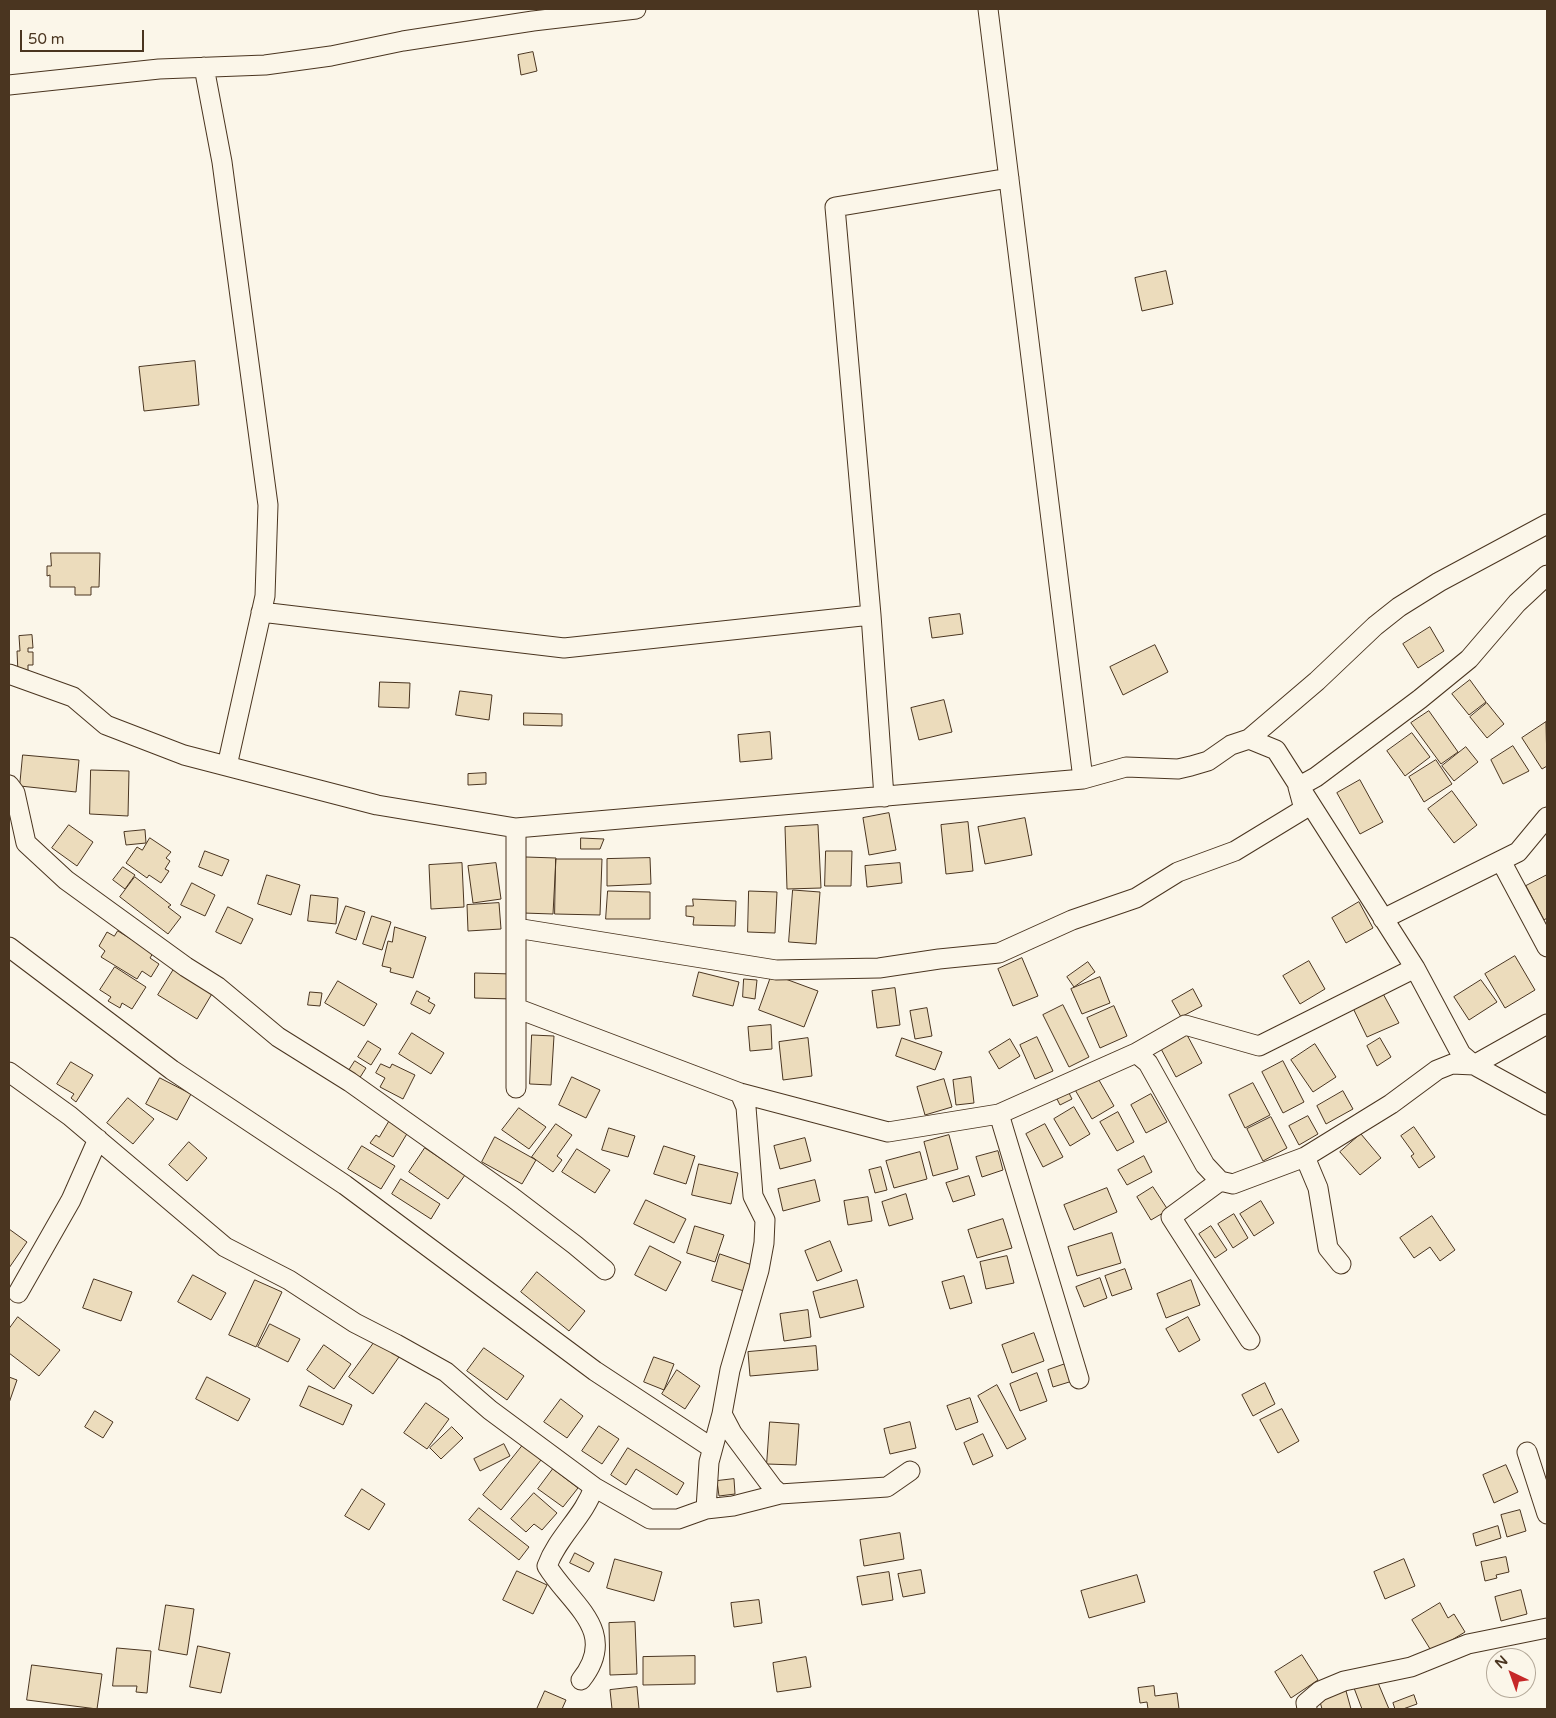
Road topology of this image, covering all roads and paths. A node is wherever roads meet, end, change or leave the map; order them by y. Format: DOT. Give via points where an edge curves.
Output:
graph roads {
  1 [pos="636,9"];
  2 [pos="988,9"];
  3 [pos="204,67"];
  4 [pos="9,85"];
  5 [pos="1009,178"];
  6 [pos="1547,524"];
  7 [pos="1547,575"];
  8 [pos="261,612"];
  9 [pos="871,615"];
  10 [pos="9,674"];
  11 [pos="1249,739"];
  12 [pos="227,766"];
  13 [pos="1083,780"];
  14 [pos="9,785"];
  15 [pos="1298,787"];
  16 [pos="884,796"];
  17 [pos="1547,817"];
  18 [pos="516,828"];
  19 [pos="1501,861"];
  20 [pos="1383,920"];
  21 [pos="516,928"];
  22 [pos="9,947"];
  23 [pos="1547,947"];
  24 [pos="1415,968"];
  25 [pos="516,1008"];
  26 [pos="1547,1024"];
  27 [pos="1136,1053"];
  28 [pos="1474,1065"];
  29 [pos="9,1072"];
  30 [pos="516,1088"];
  31 [pos="740,1093"];
  32 [pos="1547,1105"];
  33 [pos="999,1114"];
  34 [pos="98,1139"];
  35 [pos="1305,1157"];
  36 [pos="1220,1181"];
  37 [pos="1340,1264"];
  38 [pos="605,1270"];
  39 [pos="18,1293"];
  40 [pos="1250,1340"];
  41 [pos="1079,1379"];
  42 [pos="722,1414"];
  43 [pos="712,1448"];
  44 [pos="1527,1452"];
  45 [pos="910,1471"];
  46 [pos="594,1487"];
  47 [pos="780,1494"];
  48 [pos="706,1509"];
  49 [pos="1547,1514"];
  50 [pos="1547,1628"];
  51 [pos="581,1680"];
  52 [pos="1307,1709"];
  1 -- 3 [label="street" via="523,22 284,63"];
  2 -- 5 [label="street"];
  3 -- 4 [label="street" via="159,68"];
  3 -- 8 [label="street" via="222,162 268,505 265,596"];
  5 -- 9 [label="street" via="835,207"];
  5 -- 13 [label="street"];
  6 -- 11 [label="street" via="1399,607"];
  7 -- 15 [label="street" via="1517,603 1469,659 1420,700"];
  8 -- 9 [label="street" via="564,648"];
  8 -- 12 [label="street"];
  9 -- 16 [label="street"];
  10 -- 12 [label="street" via="73,697 106,725 184,755"];
  11 -- 13 [label="street" via="1231,745 1208,761 1191,766 1178,769 1126,767"];
  11 -- 15 [label="street" via="1276,750"];
  12 -- 18 [label="street" via="377,806"];
  13 -- 16 [label="street"];
  14 -- 38 [label="street" via="15,793 26,843 66,880 218,987 278,1037 350,1082 512,1197"];
  15 -- 20 [label="street"];
  15 -- 21 [label="street" via="1304,809 1235,851 1178,872 1136,898 1072,920 999,953 879,968 776,970"];
  16 -- 18 [label="street"];
  17 -- 19 [label="street" via="1518,852"];
  18 -- 21 [label="street"];
  19 -- 20 [label="street"];
  19 -- 23 [label="street"];
  20 -- 24 [label="street"];
  21 -- 25 [label="street"];
  22 -- 43 [label="street" via="172,1070 345,1185 595,1371"];
  24 -- 27 [label="street" via="1260,1046 1185,1025"];
  24 -- 28 [label="street" via="1461,1054"];
  25 -- 30 [label="street"];
  25 -- 31 [label="street"];
  26 -- 28 [label="street"];
  27 -- 33 [label="street"];
  27 -- 36 [label="street" via="1148,1064 1205,1165"];
  28 -- 32 [label="street"];
  28 -- 35 [label="street" via="1452,1064 1437,1070 1391,1104"];
  29 -- 34 [label="street"];
  31 -- 33 [label="street" via="888,1132"];
  31 -- 42 [label="street" via="746,1107 753,1196 765,1220 764,1243 730,1370"];
  33 -- 41 [label="street"];
  34 -- 39 [label="street" via="71,1200"];
  34 -- 46 [label="street" via="225,1247 289,1280 355,1323 446,1372 490,1410"];
  35 -- 36 [label="street" via="1232,1184"];
  35 -- 37 [label="street" via="1318,1188 1328,1248"];
  36 -- 40 [label="street" via="1171,1217"];
  42 -- 43 [label="street"];
  42 -- 47 [label="street" via="732,1434"];
  43 -- 48 [label="street"];
  44 -- 49 [label="street"];
  45 -- 47 [label="street" via="887,1487"];
  46 -- 48 [label="street" via="650,1519 678,1519"];
  46 -- 51 [label="street" via="588,1504 552,1552 547,1566 588,1617 595,1642 591,1667"];
  47 -- 48 [label="street"];
  50 -- 52 [label="street" via="1468,1644 1411,1667 1344,1681 1320,1691 1306,1704"];
}
